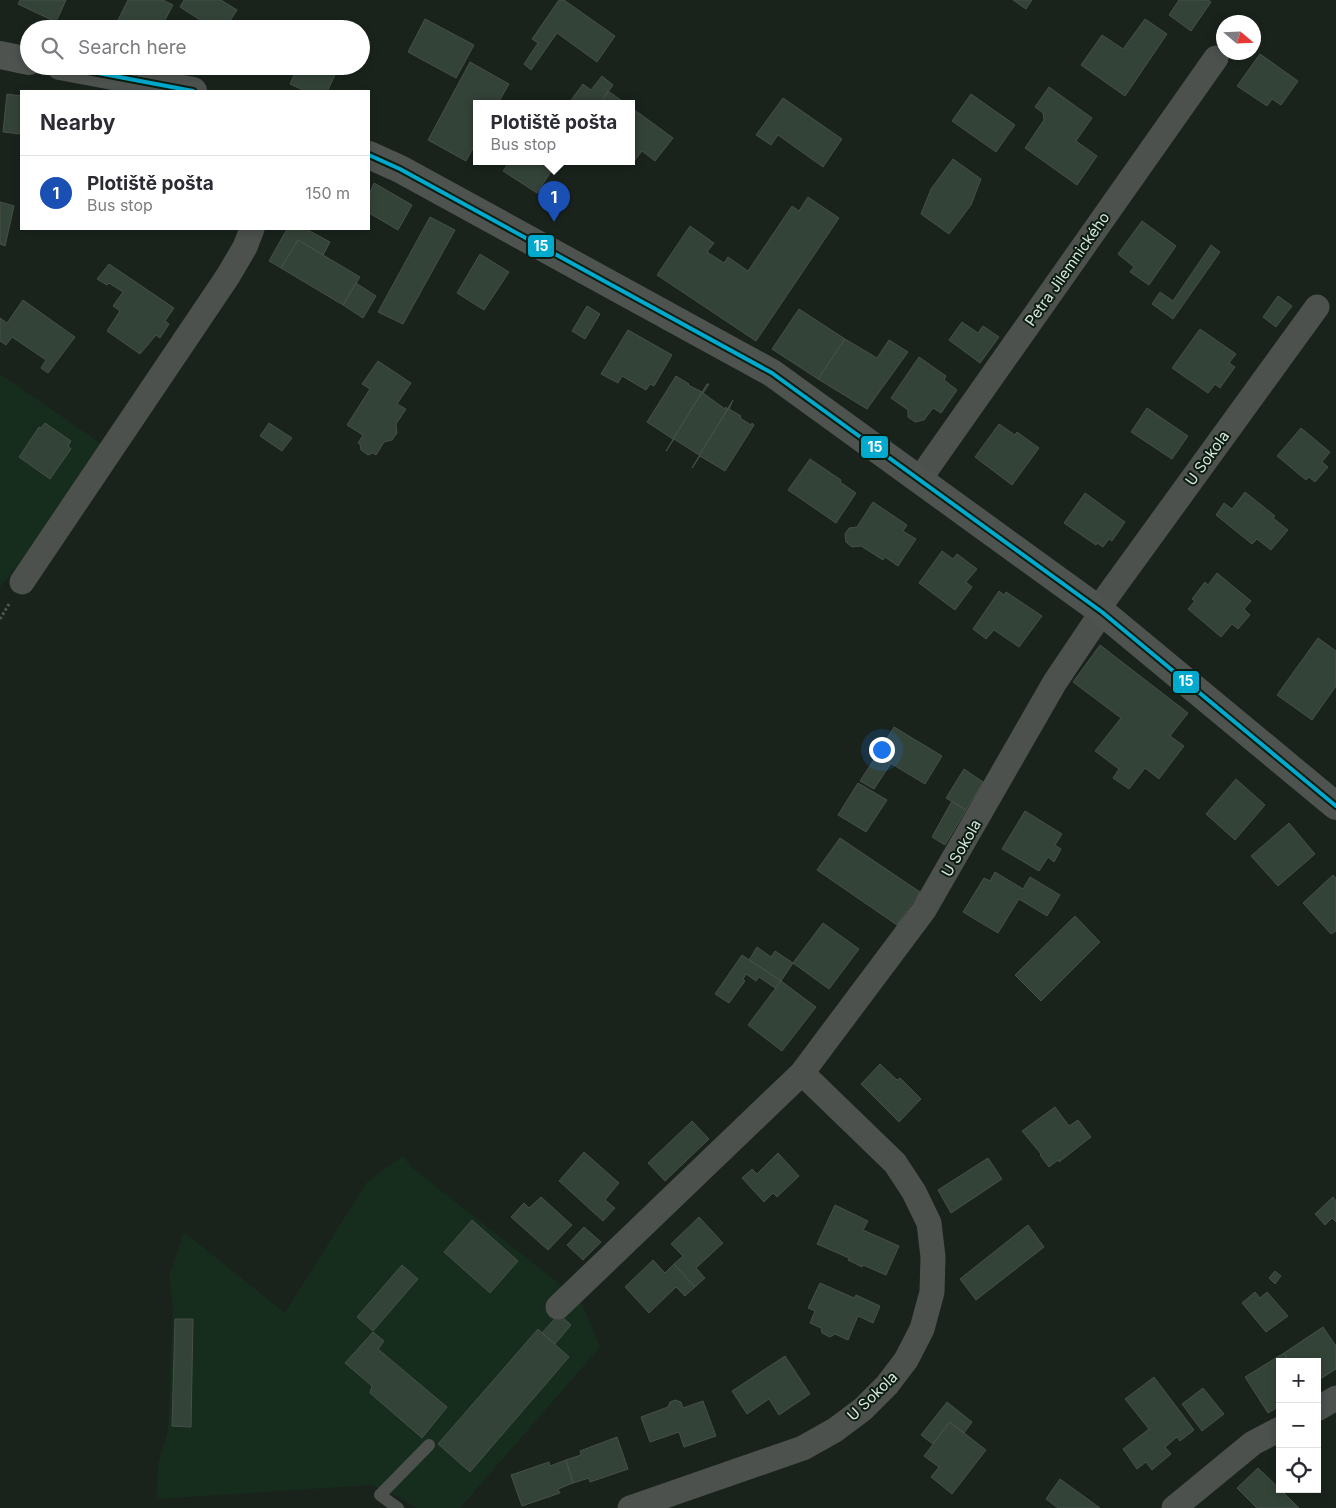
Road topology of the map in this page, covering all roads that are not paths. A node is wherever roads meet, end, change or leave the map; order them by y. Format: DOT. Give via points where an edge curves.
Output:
graph roads {
  1 [pos="0,55"];
  2 [pos="1216,58"];
  3 [pos="20,59"];
  4 [pos="108,75"];
  5 [pos="187,90"];
  6 [pos="370,154"];
  7 [pos="252,230"];
  8 [pos="1316,308"];
  9 [pos="919,480"];
  10 [pos="22,582"];
  11 [pos="1100,611"];
  12 [pos="1336,806"];
  13 [pos="802,1073"];
  14 [pos="558,1307"];
  15 [pos="1336,1398"];
  16 [pos="1321,1407"];
  17 [pos="1276,1431"];
  18 [pos="430,1445"];
  19 [pos="398,1508"];
  20 [pos="630,1508"];
  21 [pos="1174,1508"];
  1 -- 3 [label="street"];
  2 -- 9 [label="street, Petra Jilemnického"];
  4 -- 5 [label="street"];
  6 -- 9 [label="street" via="772,373"];
  7 -- 10 [label="street" via="228,276"];
  8 -- 11 [label="street, U Sokola"];
  9 -- 11 [label="street"];
  11 -- 12 [label="street"];
  11 -- 13 [label="street, U Sokola" via="1055,682 924,910"];
  13 -- 14 [label="street, U Sokola"];
  13 -- 20 [label="street, U Sokola" via="895,1163 929,1223 933,1257 932,1292 922,1329 906,1360 887,1385 835,1430 803,1448"];
  15 -- 16 [label="street"];
  17 -- 21 [label="street" via="1254,1443"];
  18 -- 19 [label="lane" via="380,1495"];
}
